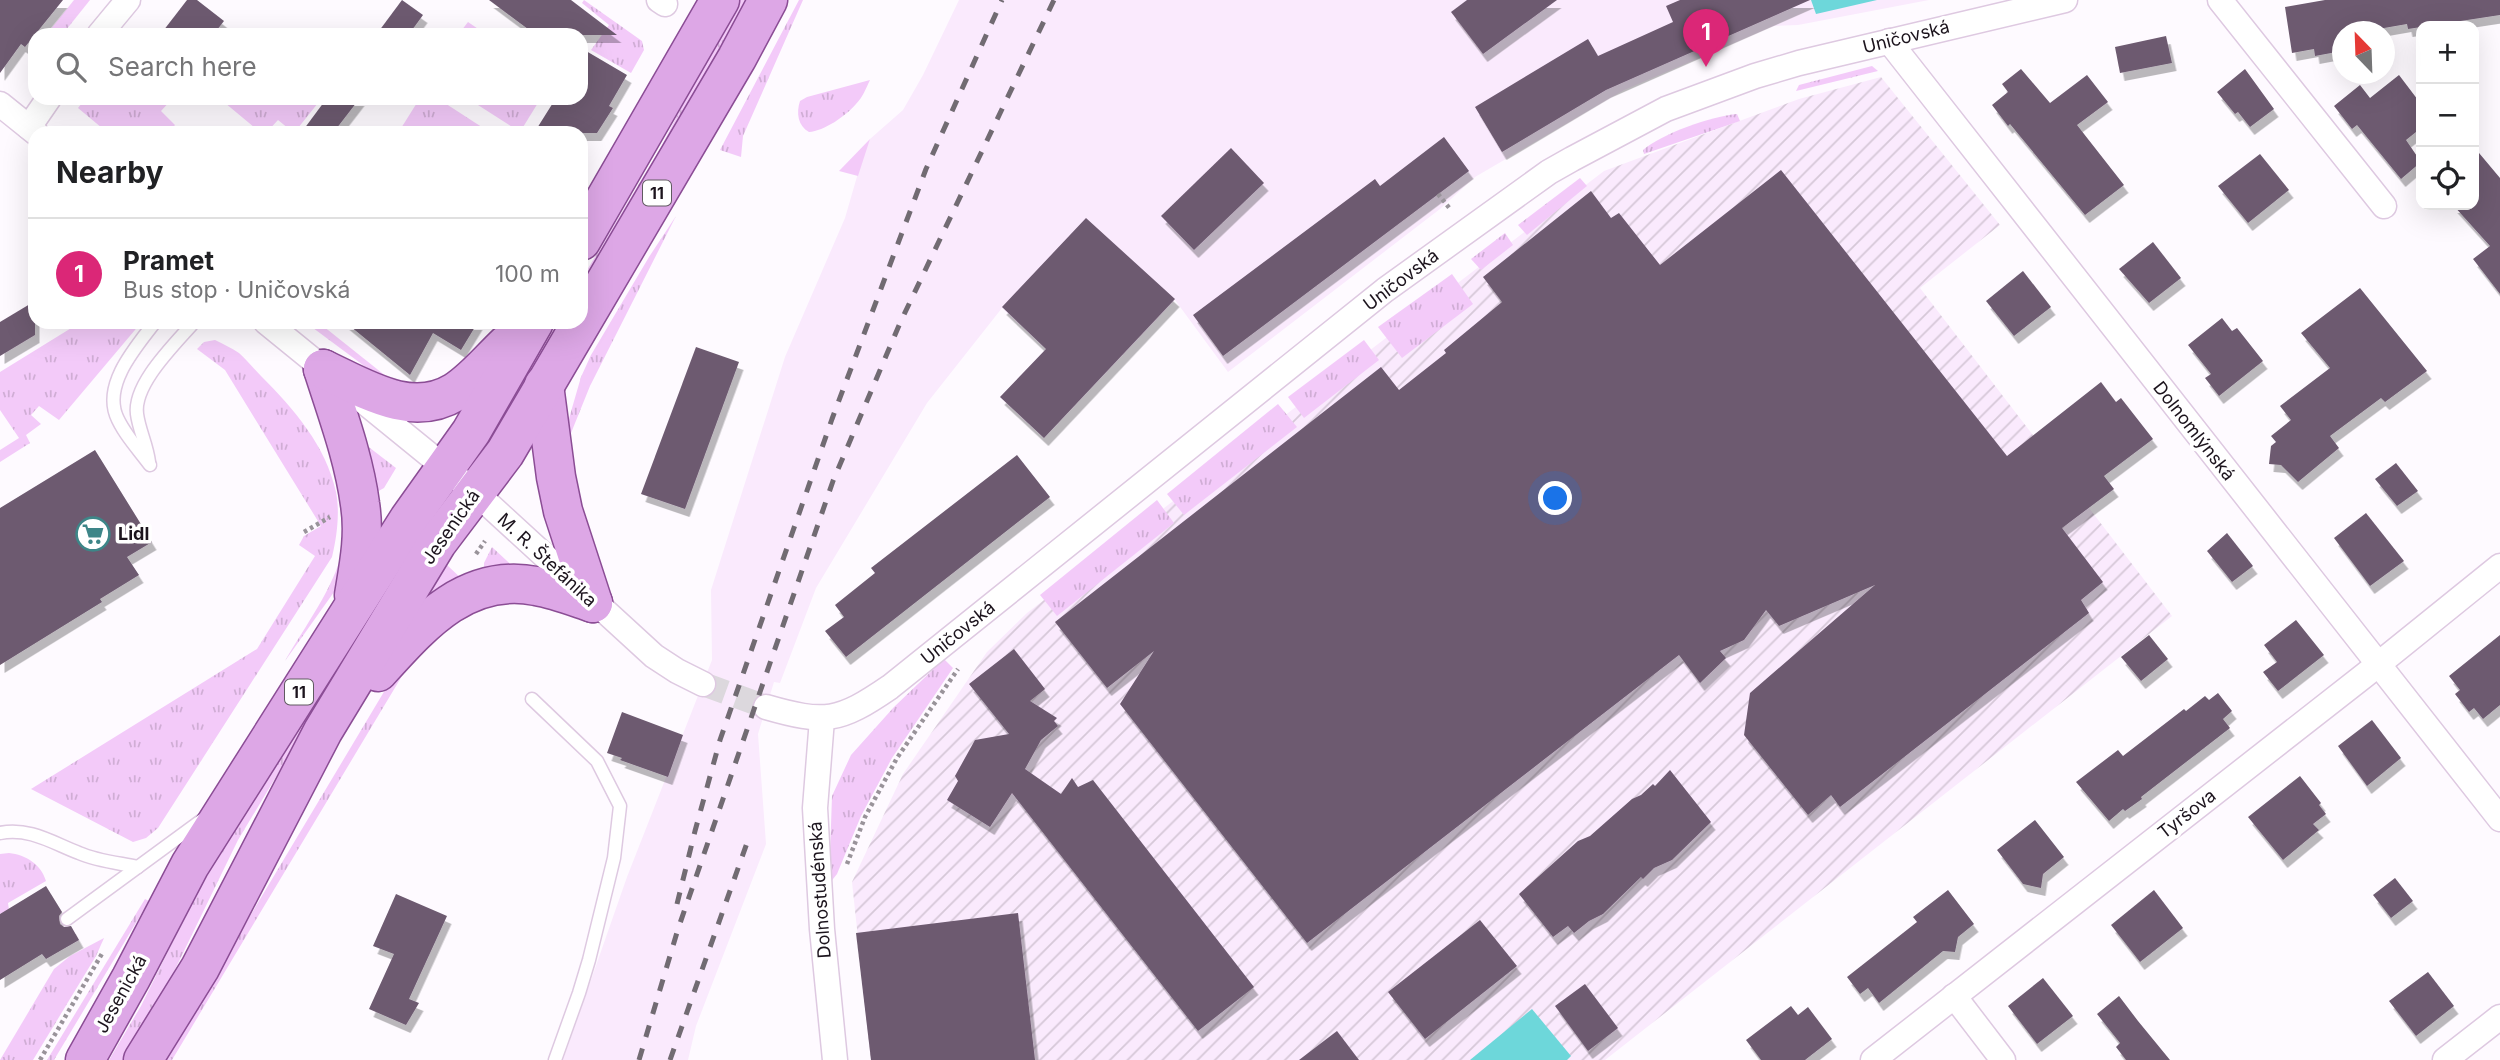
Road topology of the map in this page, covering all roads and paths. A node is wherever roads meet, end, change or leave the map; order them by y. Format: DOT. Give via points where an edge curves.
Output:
graph roads {
  1 [pos="128,0"];
  2 [pos="720,0"];
  3 [pos="768,0"];
  4 [pos="2065,0"];
  5 [pos="2220,0"];
  6 [pos="105,28"];
  7 [pos="1889,41"];
  8 [pos="0,104"];
  9 [pos="45,105"];
  10 [pos="34,126"];
  11 [pos="28,127"];
  12 [pos="1438,194"];
  13 [pos="2384,205"];
  14 [pos="1452,211"];
  15 [pos="588,229"];
  16 [pos="588,310"];
  17 [pos="150,329"];
  18 [pos="188,329"];
  19 [pos="274,329"];
  20 [pos="525,329"];
  21 [pos="528,329"];
  22 [pos="577,329"];
  23 [pos="323,369"];
  24 [pos="544,385"];
  25 [pos="446,469"];
  26 [pos="475,492"];
  27 [pos="333,516"];
  28 [pos="304,531"];
  29 [pos="2500,566"];
  30 [pos="593,603"];
  31 [pos="351,610"];
  32 [pos="965,658"];
  33 [pos="2377,665"];
  34 [pos="703,684"];
  35 [pos="532,699"];
  36 [pos="766,707"];
  37 [pos="822,719"];
  38 [pos="323,731"];
  39 [pos="233,797"];
  40 [pos="2500,819"];
  41 [pos="0,833"];
  42 [pos="138,867"];
  43 [pos="846,867"];
  44 [pos="67,919"];
  45 [pos="109,943"];
  46 [pos="1954,996"];
  47 [pos="2500,1017"];
  48 [pos="2451,1058"];
  49 [pos="40,1060"];
  50 [pos="85,1060"];
  51 [pos="143,1060"];
  52 [pos="555,1060"];
  53 [pos="835,1060"];
  54 [pos="1873,1060"];
  55 [pos="2003,1060"];
  1 -- 6 [label="street"];
  2 -- 15 [label="main road, 11"];
  3 -- 16 [label="main road, Jesenická / 11"];
  4 -- 7 [label="street, Uničovská"];
  5 -- 13 [label="street"];
  7 -- 33 [label="street, Dolnomlýnská"];
  7 -- 37 [label="street, Uničovská" via="1799,63 1666,109 1549,172 1385,290 890,687 845,713"];
  8 -- 11 [label="street"];
  9 -- 10 [label="street"];
  12 -- 14 [label="path"];
  17 -- 18 [label="lane" via="124,366 116,386 115,413 150,466 136,401"];
  19 -- 23 [label="street, M. R. Štefánika"];
  20 -- 23 [label="main road" via="456,391 420,403 383,397"];
  21 -- 25 [label="main road, Jesenická / 11"];
  22 -- 24 [label="main road, Jesenická / 11"];
  23 -- 25 [label="street, M. R. Štefánika"];
  23 -- 31 [label="main road" via="360,505 360,563"];
  24 -- 26 [label="main road, Jesenická / 11" via="505,453"];
  24 -- 30 [label="main road" via="563,511"];
  25 -- 26 [label="street, M. R. Štefánika"];
  25 -- 31 [label="main road, Jesenická / 11" via="408,519"];
  26 -- 30 [label="street, M. R. Štefánika"];
  26 -- 38 [label="main road, Jesenická / 11" via="437,543"];
  27 -- 28 [label="path"];
  29 -- 33 [label="street, Tyršova"];
  30 -- 34 [label="street, M. R. Štefánika" via="654,656"];
  30 -- 38 [label="main road" via="535,585 502,585 455,600 412,635"];
  31 -- 39 [label="main road, Jesenická / 11"];
  32 -- 43 [label="path" via="897,758 865,817"];
  33 -- 40 [label="street, Dolnomlýnská"];
  33 -- 46 [label="street, Tyršova"];
  35 -- 52 [label="lane" via="597,761 620,807 614,858 589,960"];
  36 -- 37 [label="street"];
  37 -- 53 [label="street, Dolnostudénská" via="815,808"];
  38 -- 51 [label="main road, Jesenická / 11" via="200,968"];
  39 -- 42 [label="lane"];
  39 -- 50 [label="main road, Jesenická / 11" via="190,864"];
  41 -- 42 [label="lane" via="26,832 80,854"];
  42 -- 44 [label="lane"];
  45 -- 49 [label="path"];
  46 -- 54 [label="street, Tyršova"];
  46 -- 55 [label="street"];
  47 -- 48 [label="street"];
}
